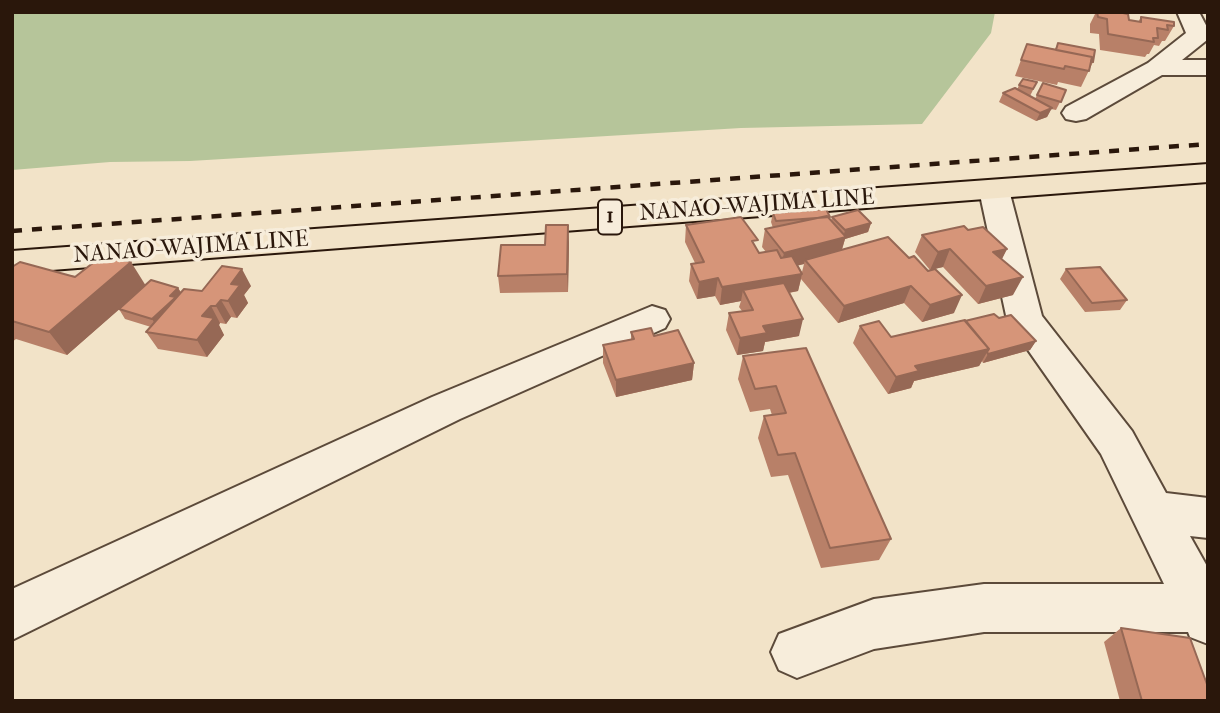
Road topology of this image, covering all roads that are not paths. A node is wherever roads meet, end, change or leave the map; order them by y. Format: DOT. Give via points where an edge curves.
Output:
graph roads {
  1 [pos="1188,12"];
  2 [pos="1208,67"];
  3 [pos="1157,68"];
  4 [pos="1076,113"];
  5 [pos="1208,173"];
  6 [pos="994,190"];
  7 [pos="12,262"];
  8 [pos="652,320"];
  9 [pos="1153,512"];
  10 [pos="1208,518"];
  11 [pos="1205,613"];
  12 [pos="12,615"];
  13 [pos="797,652"];
  1 -- 3 [label="street" via="1199,35"];
  2 -- 3 [label="street"];
  3 -- 4 [label="street"];
  5 -- 6 [label="main road, NANAO-WAJIMA LINE / 1"];
  6 -- 7 [label="main road, NANAO-WAJIMA LINE / 1"];
  6 -- 9 [label="street" via="1025,320 1117,443"];
  8 -- 12 [label="street" via="446,408"];
  9 -- 10 [label="street"];
  9 -- 11 [label="street"];
  11 -- 13 [label="street" via="985,608 874,624"];
}
